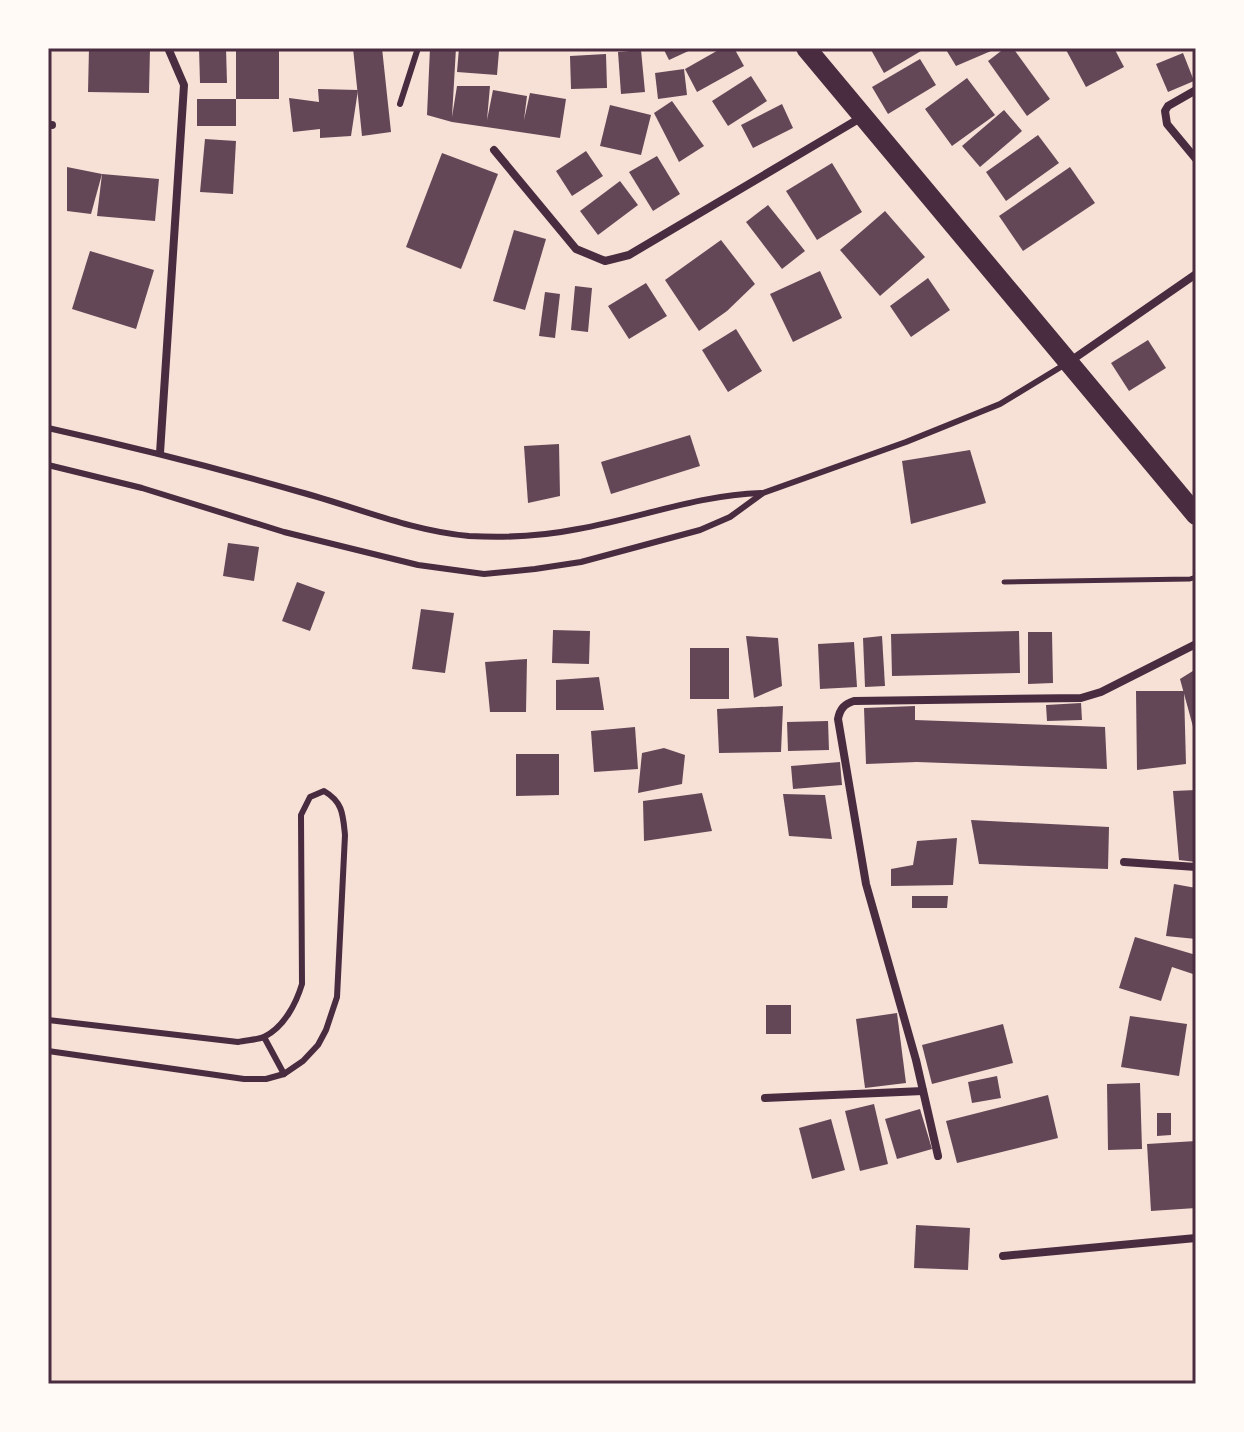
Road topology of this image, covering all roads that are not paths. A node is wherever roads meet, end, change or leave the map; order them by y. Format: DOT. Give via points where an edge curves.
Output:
graph roads {
  1 [pos="168,48"];
  2 [pos="418,48"];
  3 [pos="806,48"];
  4 [pos="1196,90"];
  5 [pos="400,104"];
  6 [pos="863,116"];
  7 [pos="494,150"];
  8 [pos="1196,159"];
  9 [pos="1196,274"];
  10 [pos="1068,362"];
  11 [pos="48,428"];
  12 [pos="160,453"];
  13 [pos="48,465"];
  14 [pos="763,493"];
  15 [pos="1196,515"];
  16 [pos="1196,644"];
  17 [pos="1124,862"];
  18 [pos="1196,867"];
  19 [pos="48,1020"];
  20 [pos="264,1037"];
  21 [pos="48,1051"];
  22 [pos="284,1074"];
  23 [pos="923,1091"];
  24 [pos="765,1098"];
  25 [pos="938,1156"];
  26 [pos="1196,1238"];
  27 [pos="1003,1256"];
  1 -- 12 [label="street" via="184,85"];
  2 -- 5 [label="lane"];
  3 -- 6 [label="main road"];
  4 -- 8 [label="street" via="1168,106 1165,118"];
  6 -- 7 [label="street" via="629,255 605,261 576,249"];
  6 -- 10 [label="main road"];
  9 -- 10 [label="street"];
  10 -- 14 [label="lane" via="1000,404"];
  10 -- 15 [label="main road"];
  11 -- 12 [label="lane"];
  12 -- 14 [label="lane" via="424,530 470,536 577,530 678,503"];
  13 -- 14 [label="lane" via="284,532 418,565 484,574 581,562 669,539 730,517"];
  16 -- 23 [label="street" via="1081,698 854,701 840,710 866,884"];
  17 -- 18 [label="street"];
  19 -- 20 [label="lane" via="238,1042"];
  20 -- 22 [label="lane"];
  20 -- 22 [label="lane" via="282,1022 302,984 301,815 310,797 324,791 343,810 345,835 337,997 318,1045"];
  21 -- 22 [label="lane" via="244,1079"];
  23 -- 24 [label="street"];
  23 -- 25 [label="street"];
  26 -- 27 [label="street"];
}
